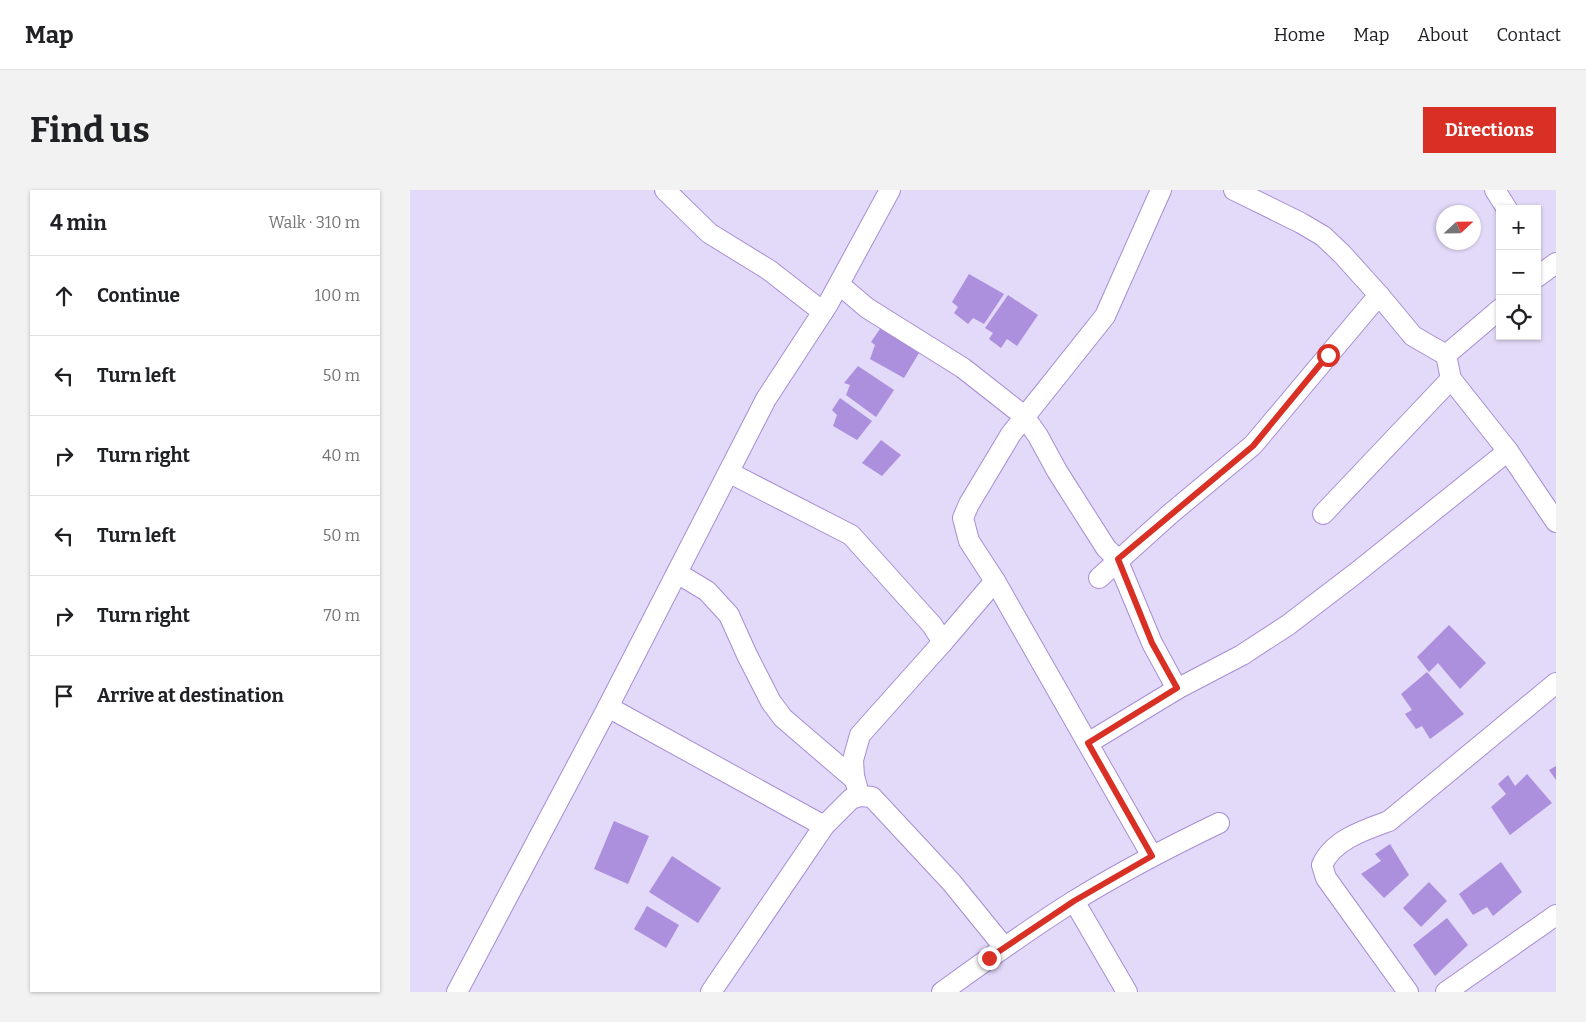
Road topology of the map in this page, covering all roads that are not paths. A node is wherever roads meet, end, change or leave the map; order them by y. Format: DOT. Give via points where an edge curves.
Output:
graph roads {
  1 [pos="665,190"];
  2 [pos="890,190"];
  3 [pos="1161,190"];
  4 [pos="1234,190"];
  5 [pos="1494,190"];
  6 [pos="1504,205"];
  7 [pos="840,284"];
  8 [pos="1379,295"];
  9 [pos="823,312"];
  10 [pos="1496,312"];
  11 [pos="1446,355"];
  12 [pos="1451,378"];
  13 [pos="1024,416"];
  14 [pos="1508,451"];
  15 [pos="730,472"];
  16 [pos="1323,514"];
  17 [pos="1556,522"];
  18 [pos="1118,559"];
  19 [pos="677,573"];
  20 [pos="1099,578"];
  21 [pos="995,581"];
  22 [pos="943,642"];
  23 [pos="1556,683"];
  24 [pos="1177,688"];
  25 [pos="608,708"];
  26 [pos="1088,743"];
  27 [pos="857,787"];
  28 [pos="1218,823"];
  29 [pos="824,826"];
  30 [pos="1152,856"];
  31 [pos="1074,901"];
  32 [pos="1556,915"];
  33 [pos="1004,947"];
  34 [pos="457,992"];
  35 [pos="711,992"];
  36 [pos="942,992"];
  37 [pos="1127,992"];
  38 [pos="1408,992"];
  39 [pos="1446,992"];
  1 -- 9 [label="street" via="710,233 769,270"];
  2 -- 7 [label="street"];
  3 -- 13 [label="street" via="1105,316"];
  4 -- 8 [label="street" via="1323,236"];
  5 -- 6 [label="street"];
  7 -- 9 [label="street"];
  7 -- 13 [label="street" via="868,308 963,368"];
  8 -- 11 [label="street" via="1413,336"];
  8 -- 18 [label="street" via="1253,446"];
  9 -- 15 [label="street" via="766,400"];
  10 -- 11 [label="street"];
  11 -- 12 [label="street"];
  12 -- 14 [label="street"];
  12 -- 16 [label="street"];
  13 -- 18 [label="street" via="1106,548"];
  13 -- 21 [label="street" via="963,518 970,541"];
  14 -- 17 [label="street"];
  14 -- 24 [label="street" via="1288,625 1242,655"];
  15 -- 19 [label="street"];
  15 -- 22 [label="street" via="851,535 932,625"];
  18 -- 20 [label="street"];
  18 -- 24 [label="street" via="1152,643"];
  19 -- 25 [label="street"];
  19 -- 27 [label="street" via="707,591 729,615 771,702 783,718"];
  21 -- 22 [label="street"];
  21 -- 26 [label="street"];
  22 -- 27 [label="street" via="860,735 854,760"];
  23 -- 38 [label="street" via="1389,821 1357,832 1327,854 1322,865 1326,878"];
  24 -- 26 [label="street"];
  25 -- 29 [label="street"];
  25 -- 34 [label="street"];
  26 -- 30 [label="street"];
  27 -- 29 [label="street" via="851,799"];
  27 -- 33 [label="street" via="872,797 952,883"];
  28 -- 30 [label="street"];
  29 -- 35 [label="street"];
  30 -- 31 [label="street"];
  31 -- 33 [label="street"];
  31 -- 37 [label="street"];
  32 -- 39 [label="street"];
  33 -- 36 [label="street"];
}
